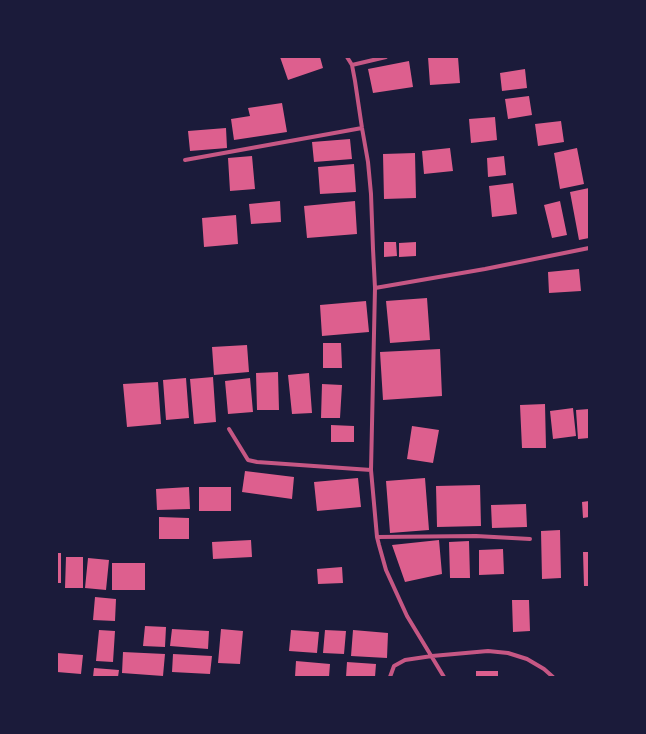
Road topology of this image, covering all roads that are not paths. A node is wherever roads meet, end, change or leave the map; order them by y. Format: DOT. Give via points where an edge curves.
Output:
graph roads {
  1 [pos="347,57"];
  2 [pos="386,57"];
  3 [pos="352,65"];
  4 [pos="362,128"];
  5 [pos="185,160"];
  6 [pos="589,248"];
  7 [pos="375,288"];
  8 [pos="229,429"];
  9 [pos="371,470"];
  10 [pos="377,537"];
  11 [pos="530,539"];
  12 [pos="432,656"];
  13 [pos="390,677"];
  14 [pos="444,677"];
  15 [pos="553,677"];
  1 -- 3 [label="street"];
  2 -- 3 [label="street"];
  3 -- 4 [label="street"];
  4 -- 5 [label="street"];
  4 -- 7 [label="street" via="371,194"];
  6 -- 7 [label="street"];
  7 -- 9 [label="street"];
  8 -- 9 [label="street" via="248,460"];
  9 -- 10 [label="street"];
  10 -- 11 [label="street" via="476,536"];
  10 -- 12 [label="street" via="386,570 407,616"];
  12 -- 13 [label="street" via="405,660 394,666"];
  12 -- 14 [label="street"];
  12 -- 15 [label="street" via="488,651 508,653 527,659"];
}
